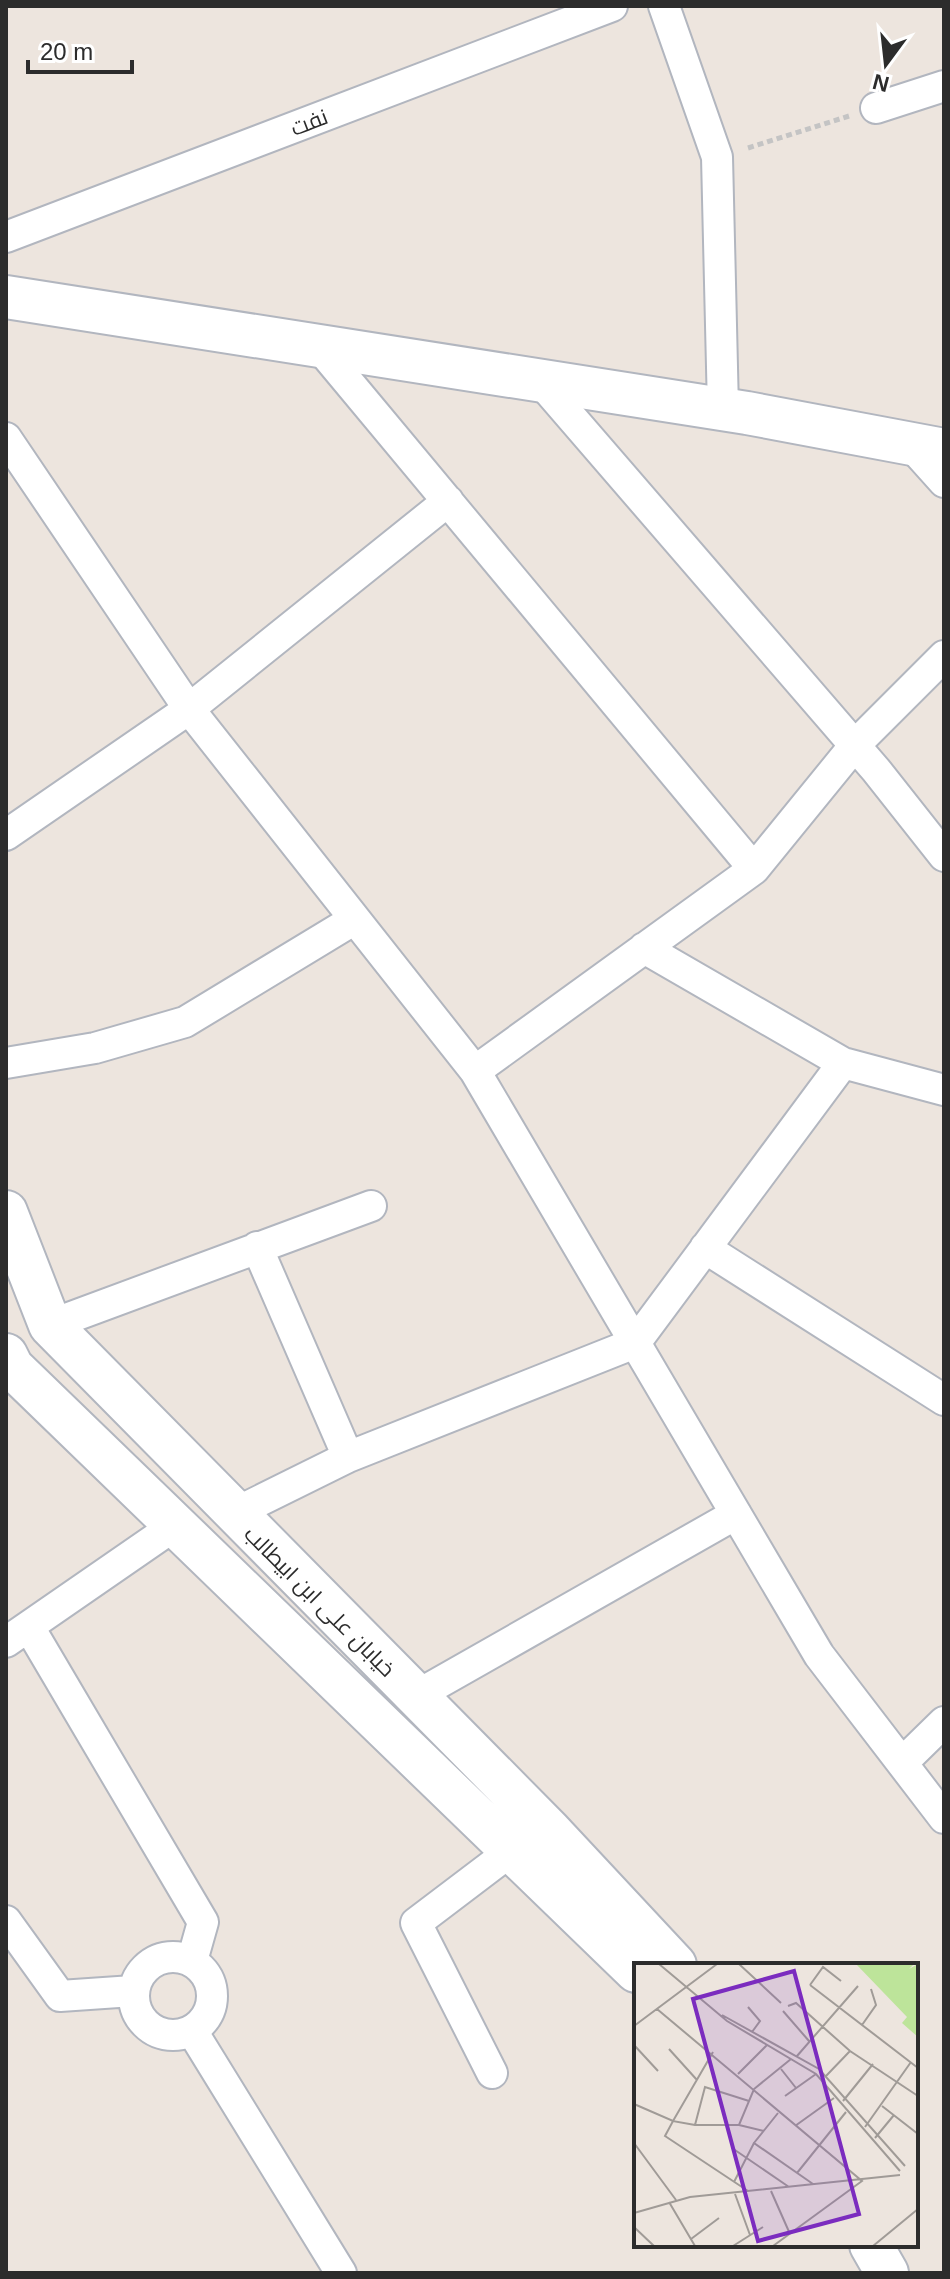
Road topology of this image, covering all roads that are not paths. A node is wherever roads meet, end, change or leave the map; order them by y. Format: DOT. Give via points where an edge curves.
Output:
graph roads {
  1 [pos="612,6"];
  2 [pos="664,6"];
  3 [pos="944,86"];
  4 [pos="876,108"];
  5 [pos="6,237"];
  6 [pos="6,297"];
  7 [pos="320,348"];
  8 [pos="540,381"];
  9 [pos="723,409"];
  10 [pos="6,438"];
  11 [pos="927,446"];
  12 [pos="944,482"];
  13 [pos="448,501"];
  14 [pos="944,656"];
  15 [pos="189,709"];
  16 [pos="855,745"];
  17 [pos="6,835"];
  18 [pos="944,856"];
  19 [pos="754,869"];
  20 [pos="355,919"];
  21 [pos="644,948"];
  22 [pos="6,1063"];
  23 [pos="843,1063"];
  24 [pos="475,1071"];
  25 [pos="944,1090"];
  26 [pos="371,1206"];
  27 [pos="6,1212"];
  28 [pos="257,1247"];
  29 [pos="705,1248"];
  30 [pos="50,1325"];
  31 [pos="635,1343"];
  32 [pos="6,1355"];
  33 [pos="944,1400"];
  34 [pos="348,1457"];
  35 [pos="233,1514"];
  36 [pos="736,1514"];
  37 [pos="174,1526"];
  38 [pos="308,1589"];
  39 [pos="268,1616"];
  40 [pos="17,1634"];
  41 [pos="414,1697"];
  42 [pos="944,1722"];
  43 [pos="902,1763"];
  44 [pos="944,1818"];
  45 [pos="511,1851"];
  46 [pos="6,1921"];
  47 [pos="192,1961"];
  48 [pos="673,1963"];
  49 [pos="634,1969"];
  50 [pos="133,1991"];
  51 [pos="192,2031"];
  52 [pos="492,2073"];
  53 [pos="872,2247"];
  54 [pos="341,2273"];
  55 [pos="887,2273"];
  1 -- 5 [label="street, نفت"];
  2 -- 9 [label="street" via="717,157"];
  3 -- 4 [label="street"];
  6 -- 7 [label="street"];
  7 -- 8 [label="street"];
  7 -- 13 [label="street"];
  8 -- 9 [label="street"];
  8 -- 16 [label="street"];
  9 -- 11 [label="street"];
  10 -- 15 [label="street"];
  11 -- 12 [label="street"];
  13 -- 15 [label="street"];
  13 -- 19 [label="street"];
  14 -- 16 [label="street"];
  15 -- 17 [label="street"];
  15 -- 20 [label="street"];
  16 -- 18 [label="street"];
  16 -- 19 [label="street"];
  19 -- 21 [label="street"];
  20 -- 22 [label="street" via="185,1022 95,1048"];
  20 -- 24 [label="street"];
  21 -- 23 [label="street"];
  21 -- 24 [label="street"];
  23 -- 25 [label="street"];
  23 -- 29 [label="street"];
  24 -- 31 [label="street"];
  26 -- 28 [label="street"];
  27 -- 30 [label="street, خیابان علی ابن ابیطالب"];
  28 -- 30 [label="street"];
  28 -- 34 [label="street"];
  29 -- 31 [label="street"];
  29 -- 33 [label="street"];
  30 -- 35 [label="street, خیابان علی ابن ابیطالب"];
  31 -- 34 [label="street"];
  31 -- 36 [label="street"];
  32 -- 37 [label="street, خیابان علی ابن ابیطالب" via="12,1367"];
  34 -- 35 [label="street"];
  35 -- 38 [label="street, خیابان علی ابن ابیطالب"];
  36 -- 41 [label="street"];
  36 -- 43 [label="street" via="819,1655"];
  37 -- 39 [label="street, خیابان علی ابن ابیطالب"];
  37 -- 40 [label="street"];
  38 -- 39 [label="street"];
  38 -- 41 [label="street, خیابان علی ابن ابیطالب"];
  39 -- 45 [label="street, خیابان علی ابن ابیطالب"];
  40 -- 47 [label="street" via="203,1922"];
  41 -- 48 [label="street, خیابان علی ابن ابیطالب"];
  42 -- 43 [label="street"];
  43 -- 44 [label="street"];
  45 -- 49 [label="street, خیابان علی ابن ابیطالب"];
  45 -- 52 [label="street" via="416,1923"];
  46 -- 50 [label="street" via="60,1996"];
  47 -- 50 [label="street" via="155,1961 144,1969"];
  47 -- 51 [label="street" via="212,1990 208,2014"];
  50 -- 51 [label="street" via="133,2004 145,2025 167,2035"];
  51 -- 54 [label="street"];
  53 -- 55 [label="street"];
}
